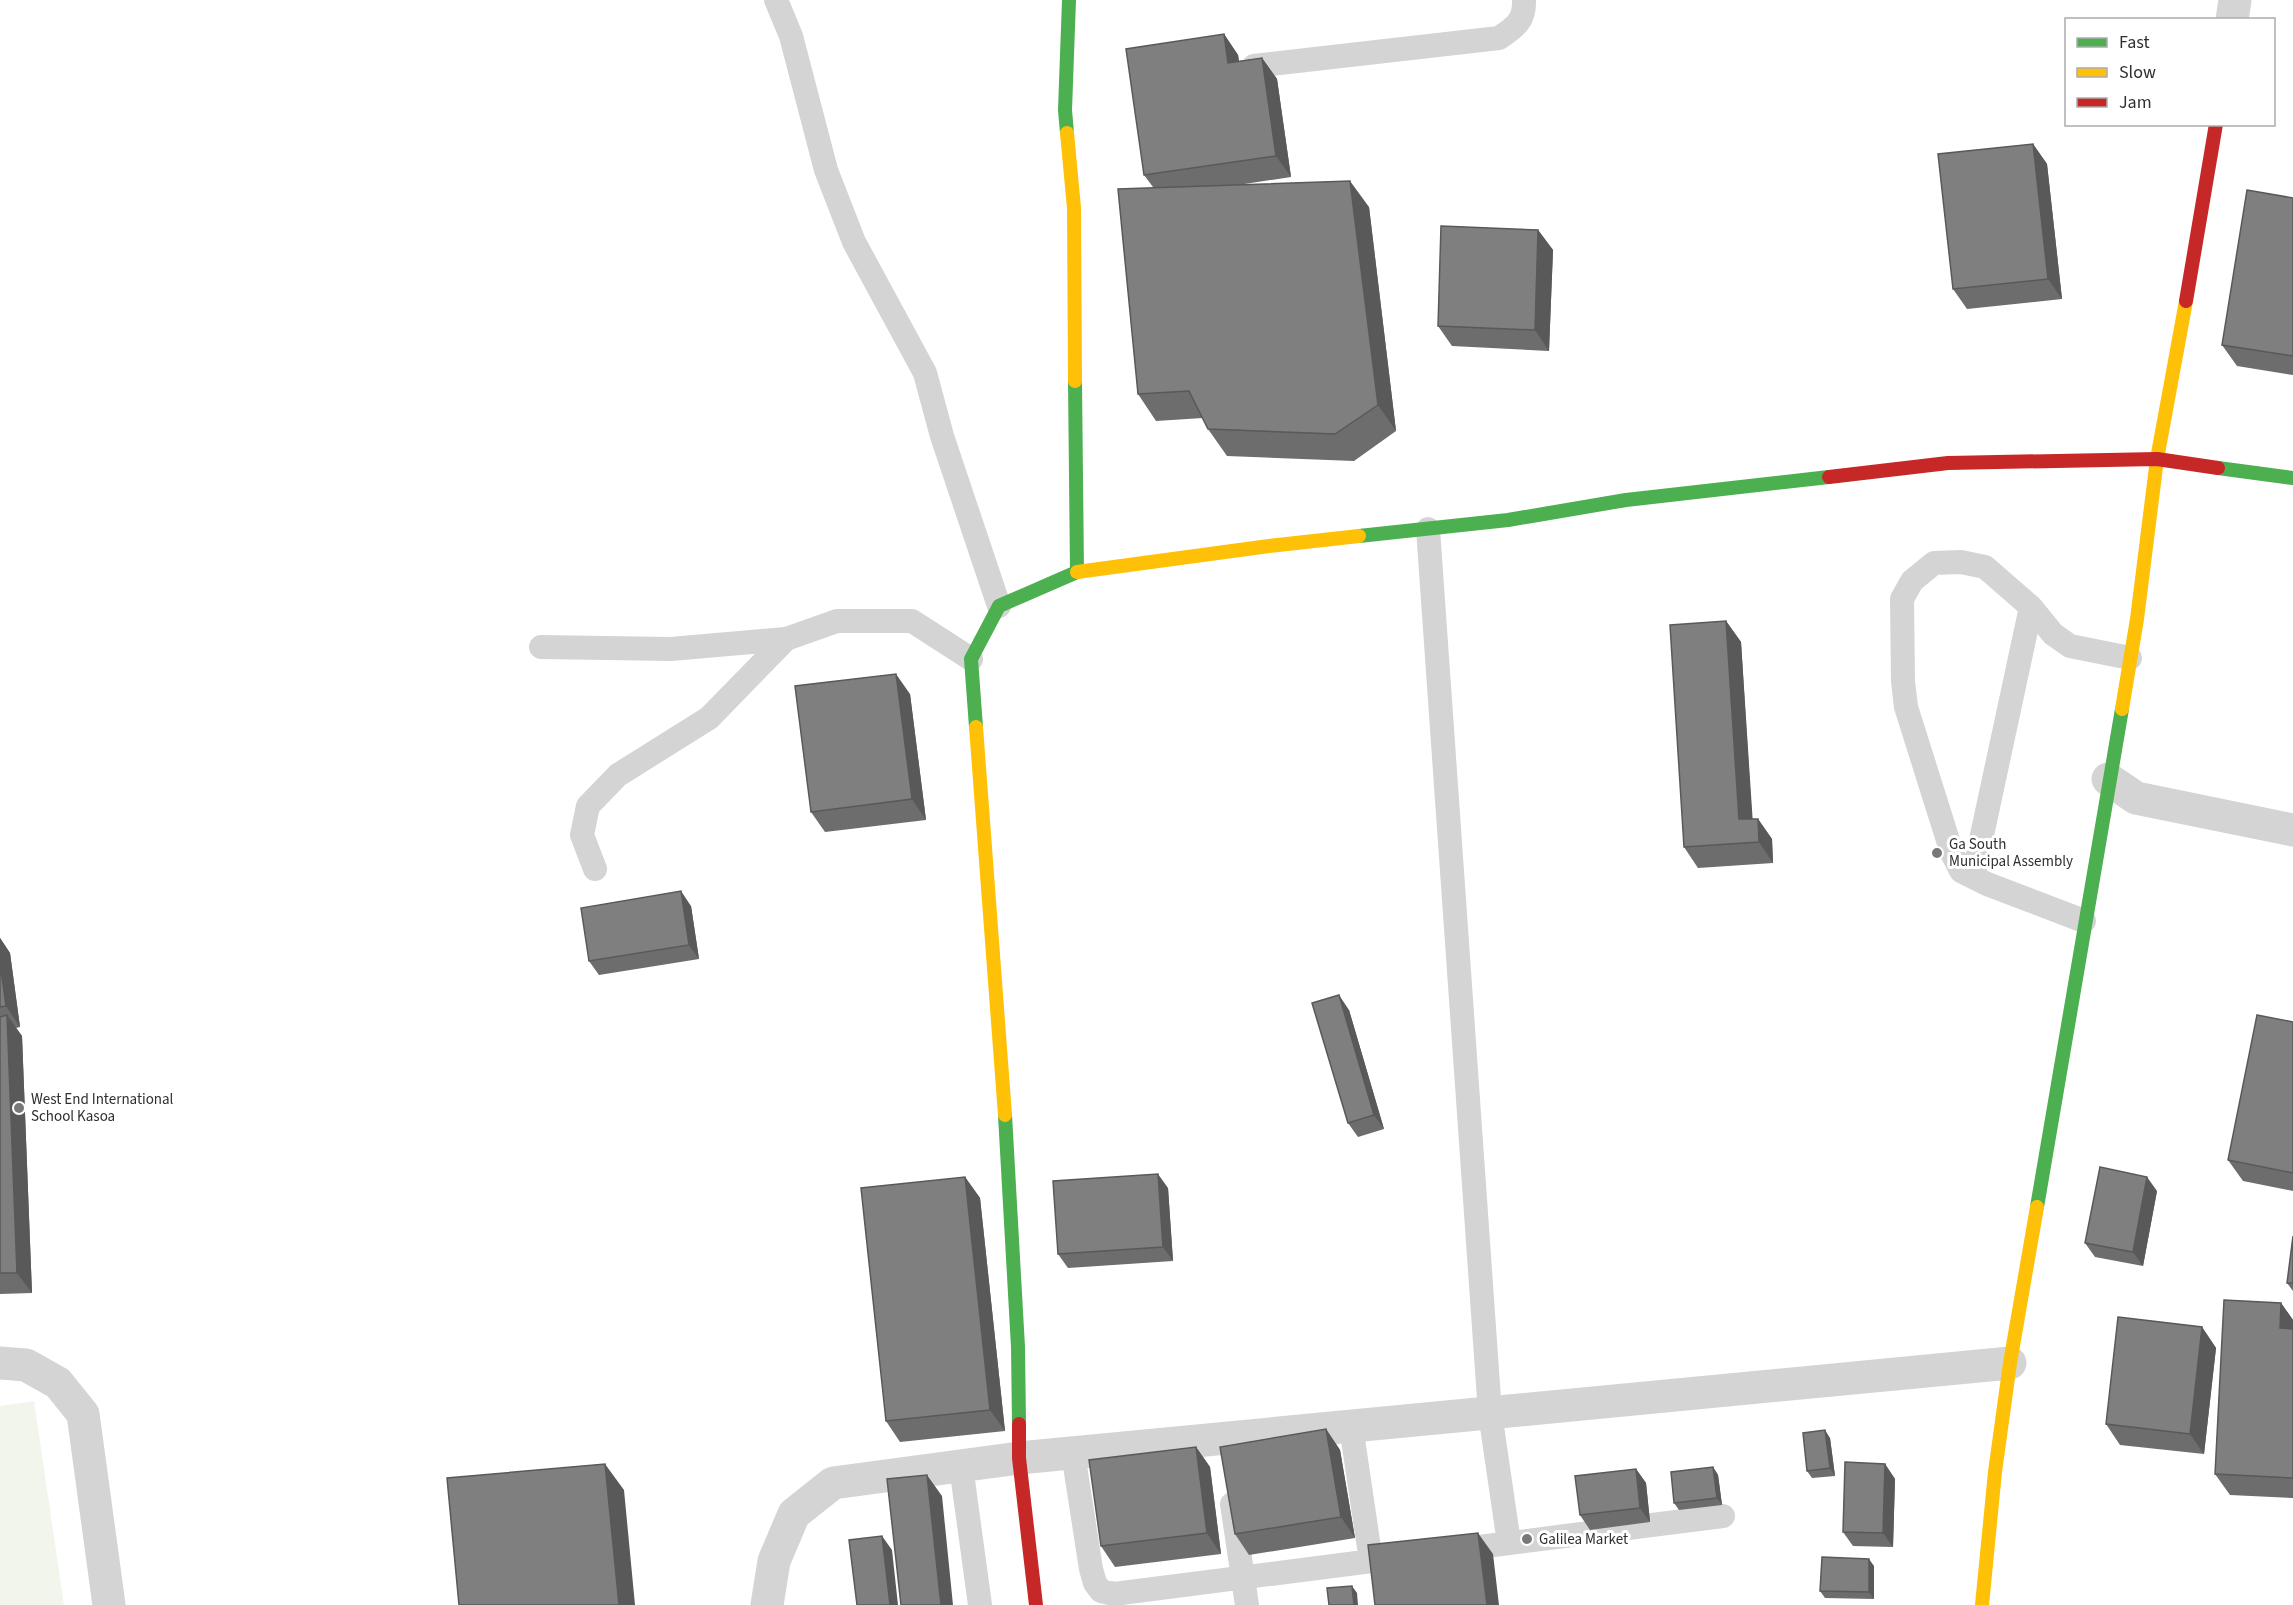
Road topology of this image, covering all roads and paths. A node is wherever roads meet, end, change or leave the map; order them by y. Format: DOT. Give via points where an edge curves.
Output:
graph roads {
  1 [pos="776,0"];
  2 [pos="1069,0"];
  3 [pos="1524,0"];
  4 [pos="2235,0"];
  5 [pos="2232,18"];
  6 [pos="1254,66"];
  7 [pos="2216,126"];
  8 [pos="2157,459"];
  9 [pos="2293,478"];
  10 [pos="1428,529"];
  11 [pos="1077,572"];
  12 [pos="999,606"];
  13 [pos="2031,608"];
  14 [pos="786,639"];
  15 [pos="541,647"];
  16 [pos="2130,658"];
  17 [pos="971,659"];
  18 [pos="2108,779"];
  19 [pos="2293,830"];
  20 [pos="595,869"];
  21 [pos="1973,877"];
  22 [pos="2084,921"];
  23 [pos="0,1363"];
  24 [pos="2010,1363"];
  25 [pos="1490,1413"];
  26 [pos="1351,1426"];
  27 [pos="1073,1453"];
  28 [pos="1019,1458"];
  29 [pos="1226,1462"];
  30 [pos="961,1466"];
  31 [pos="1724,1516"];
  32 [pos="1509,1544"];
  33 [pos="1371,1561"];
  34 [pos="1242,1578"];
  35 [pos="109,1605"];
  36 [pos="767,1605"];
  37 [pos="980,1605"];
  38 [pos="1036,1605"];
  39 [pos="1247,1605"];
  40 [pos="1982,1605"];
  1 -- 12 [label="lane" via="791,36 826,170 854,242 925,373"];
  2 -- 11 [label="street" via="1065,110 1075,242"];
  3 -- 6 [label="lane" via="1525,12 1518,25 1499,38"];
  4 -- 5 [label="street"];
  7 -- 8 [label="street"];
  8 -- 9 [label="street"];
  8 -- 10 [label="street" via="1948,463 1626,500"];
  8 -- 16 [label="street"];
  10 -- 11 [label="street"];
  10 -- 25 [label="lane"];
  11 -- 12 [label="street"];
  12 -- 17 [label="street"];
  13 -- 16 [label="lane" via="2053,634 2070,646"];
  13 -- 21 [label="lane"];
  13 -- 21 [label="lane" via="1985,567 1961,562 1934,563 1912,581 1902,599 1906,707 1952,853 1961,871"];
  14 -- 15 [label="lane" via="671,649"];
  14 -- 17 [label="lane" via="837,621 912,621"];
  14 -- 20 [label="lane" via="709,718 618,775 588,806 582,835"];
  16 -- 18 [label="street"];
  17 -- 28 [label="street" via="1004,1090 1018,1347"];
  18 -- 19 [label="street" via="2136,798"];
  18 -- 22 [label="street"];
  21 -- 22 [label="lane"];
  22 -- 24 [label="street"];
  23 -- 35 [label="street" via="26,1365 58,1383 83,1414"];
  24 -- 25 [label="street"];
  24 -- 40 [label="street"];
  25 -- 26 [label="street"];
  25 -- 32 [label="lane"];
  26 -- 29 [label="street"];
  26 -- 33 [label="lane"];
  27 -- 28 [label="street"];
  27 -- 29 [label="street"];
  27 -- 34 [label="lane" via="1091,1569 1101,1591 1114,1594"];
  28 -- 30 [label="street"];
  28 -- 38 [label="street"];
  29 -- 34 [label="lane"];
  30 -- 36 [label="street" via="833,1483 794,1514 774,1561"];
  30 -- 37 [label="lane"];
  31 -- 32 [label="lane"];
  32 -- 33 [label="lane"];
  33 -- 34 [label="lane"];
  34 -- 39 [label="lane"];
}
